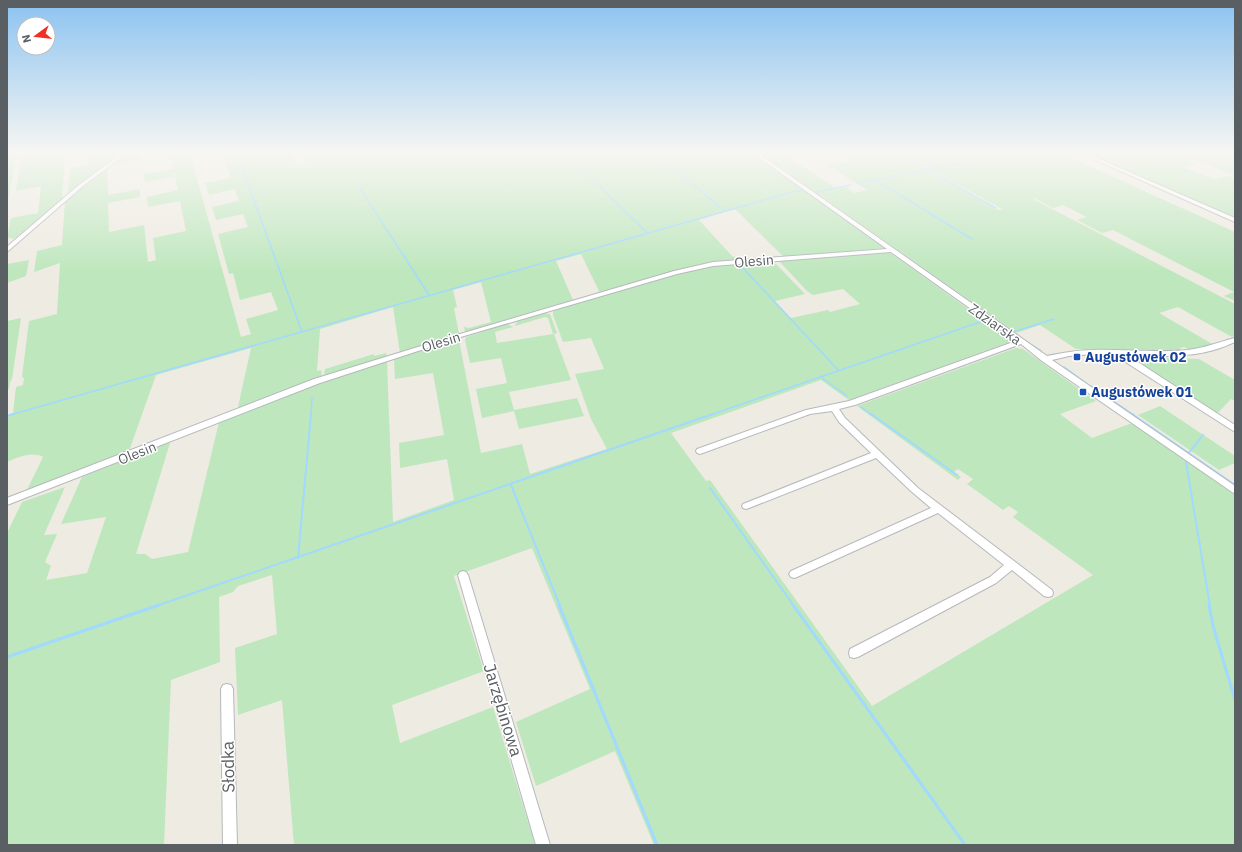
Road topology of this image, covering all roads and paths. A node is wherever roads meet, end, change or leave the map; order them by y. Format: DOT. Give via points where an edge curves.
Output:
graph roads {
  1 [pos="71,194"];
  2 [pos="812,194"];
  3 [pos="1175,194"];
  4 [pos="1235,220"];
  5 [pos="7,250"];
  6 [pos="892,250"];
  7 [pos="1235,340"];
  8 [pos="1020,342"];
  9 [pos="1119,352"];
  10 [pos="1045,359"];
  11 [pos="834,408"];
  12 [pos="1235,429"];
  13 [pos="700,451"];
  14 [pos="877,454"];
  15 [pos="1235,491"];
  16 [pos="7,502"];
  17 [pos="746,506"];
  18 [pos="939,508"];
  19 [pos="1011,565"];
  20 [pos="794,574"];
  21 [pos="463,575"];
  22 [pos="1048,593"];
  23 [pos="854,653"];
  24 [pos="227,689"];
  25 [pos="230,845"];
  26 [pos="543,845"];
  1 -- 5 [label="street" via="21,235"];
  2 -- 6 [label="street, Zdziarska"];
  3 -- 4 [label="street"];
  6 -- 8 [label="street, Zdziarska"];
  6 -- 16 [label="street, Olesin" via="713,264 676,272 448,339 317,382"];
  7 -- 9 [label="street" via="1218,348 1186,354"];
  8 -- 10 [label="street, Zdziarska"];
  8 -- 11 [label="street"];
  9 -- 10 [label="street" via="1084,352"];
  9 -- 12 [label="street"];
  10 -- 15 [label="street, Zdziarska"];
  11 -- 13 [label="street" via="810,412"];
  11 -- 14 [label="street" via="842,420"];
  14 -- 17 [label="street"];
  14 -- 18 [label="street" via="915,490"];
  18 -- 19 [label="street"];
  18 -- 20 [label="street"];
  19 -- 22 [label="street"];
  19 -- 23 [label="street" via="993,580"];
  21 -- 26 [label="street, Jarzębinowa"];
  24 -- 25 [label="street, Słodka"];
}
